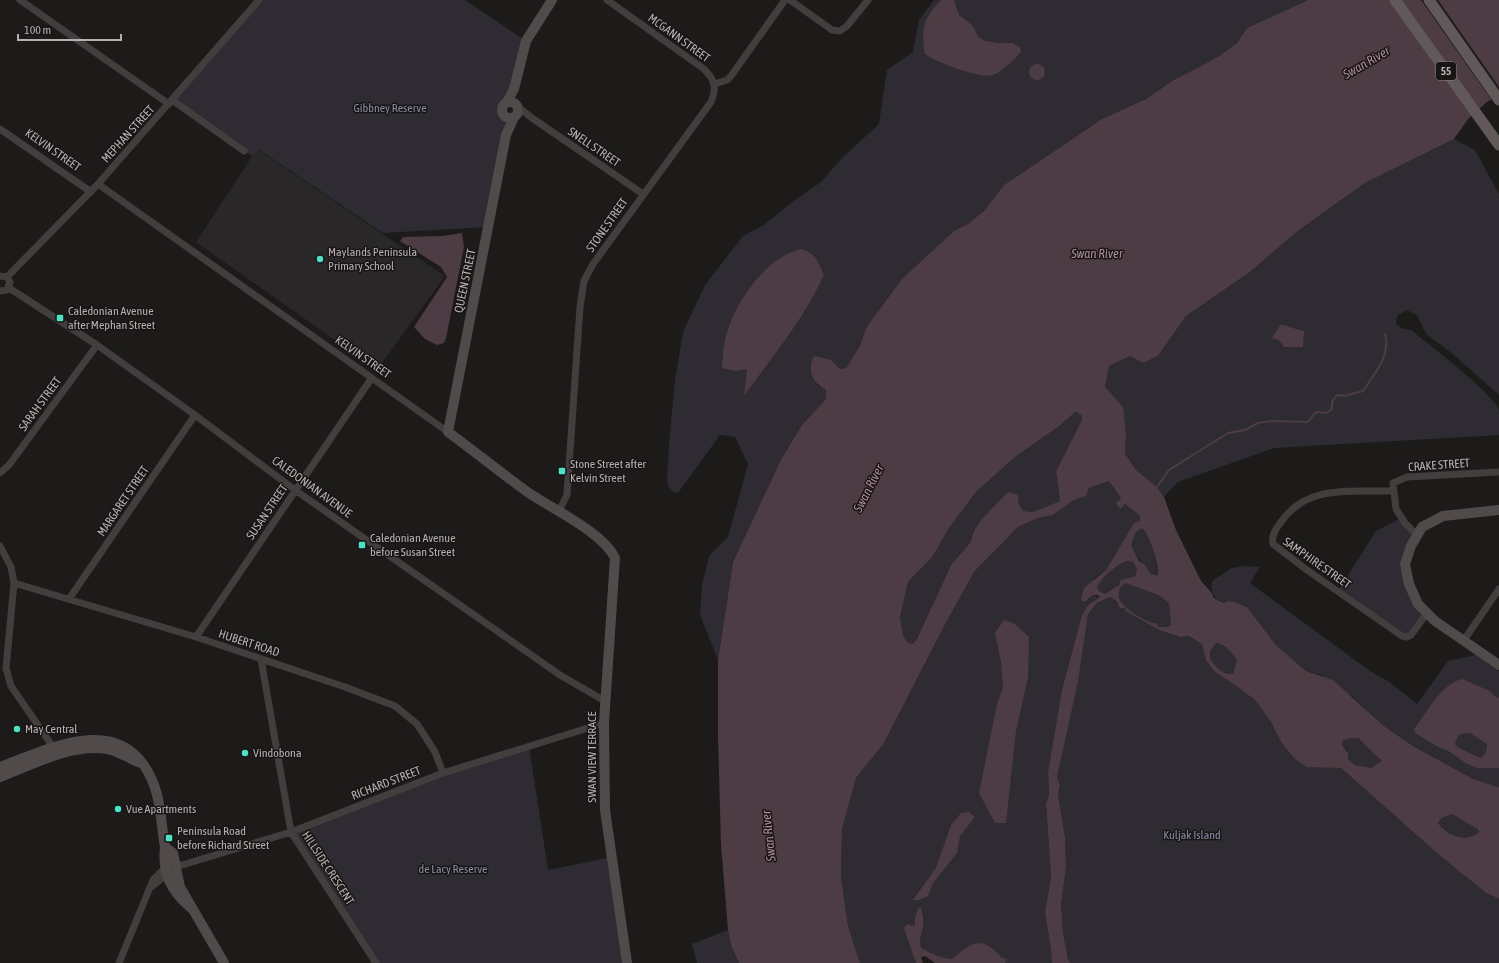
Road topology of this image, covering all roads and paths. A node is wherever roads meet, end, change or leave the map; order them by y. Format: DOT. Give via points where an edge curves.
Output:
graph roads {
  1 [pos="20,0"];
  2 [pos="249,0"];
  3 [pos="552,0"];
  4 [pos="607,0"];
  5 [pos="785,0"];
  6 [pos="790,0"];
  7 [pos="868,0"];
  8 [pos="1395,0"];
  9 [pos="1430,0"];
  10 [pos="258,2"];
  11 [pos="714,84"];
  12 [pos="1499,100"];
  13 [pos="171,102"];
  14 [pos="512,110"];
  15 [pos="0,129"];
  16 [pos="1498,144"];
  17 [pos="244,151"];
  18 [pos="98,184"];
  19 [pos="91,192"];
  20 [pos="643,194"];
  21 [pos="3,277"];
  22 [pos="8,288"];
  23 [pos="0,291"];
  24 [pos="97,346"];
  25 [pos="371,379"];
  26 [pos="195,415"];
  27 [pos="448,432"];
  28 [pos="1499,472"];
  29 [pos="0,473"];
  30 [pos="295,490"];
  31 [pos="1394,491"];
  32 [pos="1499,510"];
  33 [pos="559,511"];
  34 [pos="1417,535"];
  35 [pos="0,546"];
  36 [pos="612,551"];
  37 [pos="14,583"];
  38 [pos="1499,589"];
  39 [pos="70,599"];
  40 [pos="1427,613"];
  41 [pos="196,637"];
  42 [pos="1464,640"];
  43 [pos="261,659"];
  44 [pos="1499,665"];
  45 [pos="3,669"];
  46 [pos="605,701"];
  47 [pos="604,723"];
  48 [pos="55,751"];
  49 [pos="0,767"];
  50 [pos="443,773"];
  51 [pos="0,777"];
  52 [pos="291,832"];
  53 [pos="170,870"];
  54 [pos="119,963"];
  55 [pos="224,963"];
  56 [pos="376,963"];
  57 [pos="626,963"];
  1 -- 13 [label="street"];
  2 -- 10 [label="street"];
  3 -- 14 [label="street, QUEEN STREET" via="526,40 514,88"];
  4 -- 11 [label="street, MCGANN STREET" via="704,69"];
  5 -- 11 [label="street" via="732,76"];
  6 -- 7 [label="street" via="832,30 840,31"];
  8 -- 16 [label="main road, 55"];
  9 -- 12 [label="main road, 55"];
  10 -- 13 [label="street, MEPHAN STREET"];
  11 -- 20 [label="street, STONE STREET" via="715,93 711,102"];
  13 -- 17 [label="street"];
  13 -- 18 [label="street, MEPHAN STREET"];
  14 -- 20 [label="street, SNELL STREET" via="532,118"];
  14 -- 27 [label="street, QUEEN STREET"];
  15 -- 19 [label="street, KELVIN STREET"];
  18 -- 19 [label="street, MEPHAN STREET"];
  18 -- 25 [label="street, KELVIN STREET"];
  19 -- 21 [label="street, MEPHAN STREET"];
  20 -- 33 [label="street, STONE STREET" via="593,264 584,281 567,495"];
  21 -- 22 [label="street" via="10,282"];
  22 -- 23 [label="street"];
  22 -- 24 [label="street, CALEDONIAN AVENUE"];
  24 -- 26 [label="street, CALEDONIAN AVENUE"];
  24 -- 29 [label="street, SARAH STREET" via="9,465"];
  25 -- 27 [label="street, KELVIN STREET"];
  25 -- 30 [label="street, SUSAN STREET"];
  26 -- 30 [label="street, CALEDONIAN AVENUE"];
  26 -- 39 [label="street, MARGARET STREET"];
  27 -- 33 [label="street, KELVIN STREET" via="527,491"];
  28 -- 31 [label="street, CRAKE STREET" via="1407,477 1393,483"];
  30 -- 41 [label="street, SUSAN STREET"];
  30 -- 46 [label="street, CALEDONIAN AVENUE" via="560,675"];
  31 -- 34 [label="street" via="1396,509"];
  31 -- 40 [label="street, SAMPHIRE STREET" via="1326,494 1305,500 1289,511 1273,534 1273,544 1306,570 1402,636 1407,637 1411,634"];
  32 -- 34 [label="street" via="1443,516 1422,527"];
  33 -- 36 [label="street, KELVIN STREET"];
  34 -- 40 [label="street" via="1405,564 1409,584 1418,604"];
  35 -- 37 [label="street" via="11,567"];
  36 -- 46 [label="street, SWAN VIEW TERRACE" via="615,563"];
  37 -- 39 [label="street, HUBERT ROAD"];
  37 -- 45 [label="street"];
  38 -- 42 [label="street"];
  39 -- 41 [label="street, HUBERT ROAD"];
  40 -- 42 [label="street"];
  41 -- 43 [label="street, HUBERT ROAD"];
  42 -- 44 [label="street"];
  43 -- 50 [label="street, HUBERT ROAD" via="395,706 417,724 435,752"];
  43 -- 52 [label="street, HILLSIDE CRESCENT"];
  45 -- 48 [label="street" via="11,686"];
  46 -- 47 [label="street, SWAN VIEW TERRACE"];
  47 -- 50 [label="street, RICHARD STREET"];
  47 -- 57 [label="street, SWAN VIEW TERRACE" via="604,810"];
  48 -- 49 [label="street"];
  48 -- 51 [label="street"];
  48 -- 53 [label="street" via="69,751 87,744 116,751 141,763 152,779 165,847 173,853"];
  50 -- 52 [label="street, RICHARD STREET"];
  52 -- 53 [label="street, RICHARD STREET"];
  52 -- 56 [label="street, HILLSIDE CRESCENT"];
  53 -- 54 [label="street" via="150,888"];
  53 -- 55 [label="street"];
}
